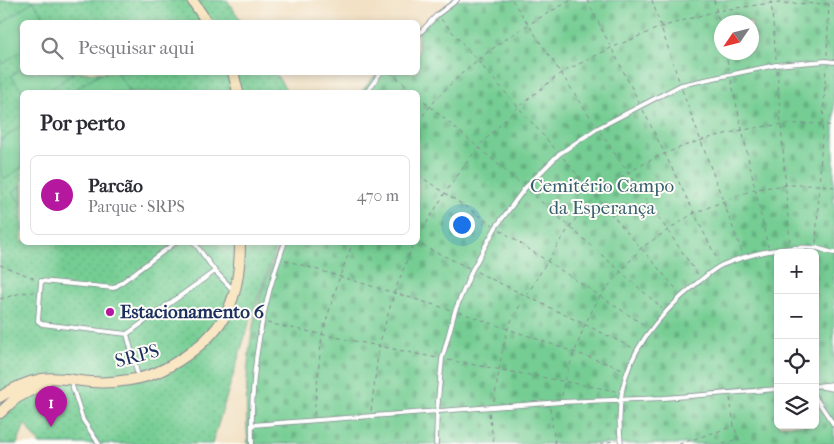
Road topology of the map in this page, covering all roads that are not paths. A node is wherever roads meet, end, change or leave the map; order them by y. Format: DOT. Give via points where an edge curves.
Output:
graph roads {
  1 [pos="192,0"];
  2 [pos="457,0"];
  3 [pos="206,20"];
  4 [pos="420,33"];
  5 [pos="834,62"];
  6 [pos="234,75"];
  7 [pos="379,75"];
  8 [pos="238,90"];
  9 [pos="368,90"];
  10 [pos="172,245"];
  11 [pos="196,245"];
  12 [pos="240,245"];
  13 [pos="284,245"];
  14 [pos="834,253"];
  15 [pos="215,271"];
  16 [pos="235,292"];
  17 [pos="127,334"];
  18 [pos="53,378"];
  19 [pos="138,378"];
  20 [pos="71,380"];
  21 [pos="834,384"];
  22 [pos="819,386"];
  23 [pos="819,386"];
  24 [pos="774,389"];
  25 [pos="834,389"];
  26 [pos="0,396"];
  27 [pos="622,400"];
  28 [pos="819,403"];
  29 [pos="437,412"];
  30 [pos="0,413"];
  31 [pos="252,425"];
  32 [pos="834,425"];
  33 [pos="621,442"];
  34 [pos="99,444"];
  35 [pos="252,444"];
  36 [pos="436,444"];
  1 -- 3 [label="main road"];
  2 -- 4 [label="lane"];
  5 -- 29 [label="lane" via="776,65 681,85 598,128 559,154 525,188 496,227 472,270 442,359"];
  6 -- 8 [label="main road"];
  7 -- 9 [label="lane"];
  10 -- 17 [label="lane" via="114,288 41,281 40,323"];
  11 -- 15 [label="lane"];
  12 -- 16 [label="main road, SRPS"];
  13 -- 31 [label="lane" via="261,331 255,367"];
  14 -- 27 [label="lane" via="816,248 791,249 720,266 666,311 651,330 629,371"];
  15 -- 16 [label="lane"];
  15 -- 17 [label="lane"];
  16 -- 19 [label="main road, SRPS" via="221,322 198,346 173,365"];
  17 -- 19 [label="lane"];
  18 -- 20 [label="main road, SRPS"];
  18 -- 26 [label="main road, SRPS" via="25,383"];
  18 -- 30 [label="main road" via="14,399"];
  19 -- 20 [label="main road, SRPS" via="94,382"];
  20 -- 34 [label="lane" via="83,420"];
  21 -- 22 [label="lane"];
  23 -- 25 [label="lane"];
  24 -- 27 [label="lane"];
  27 -- 29 [label="lane" via="549,402"];
  27 -- 33 [label="lane"];
  28 -- 32 [label="lane"];
  29 -- 31 [label="lane"];
  29 -- 36 [label="lane"];
  31 -- 35 [label="lane"];
}
